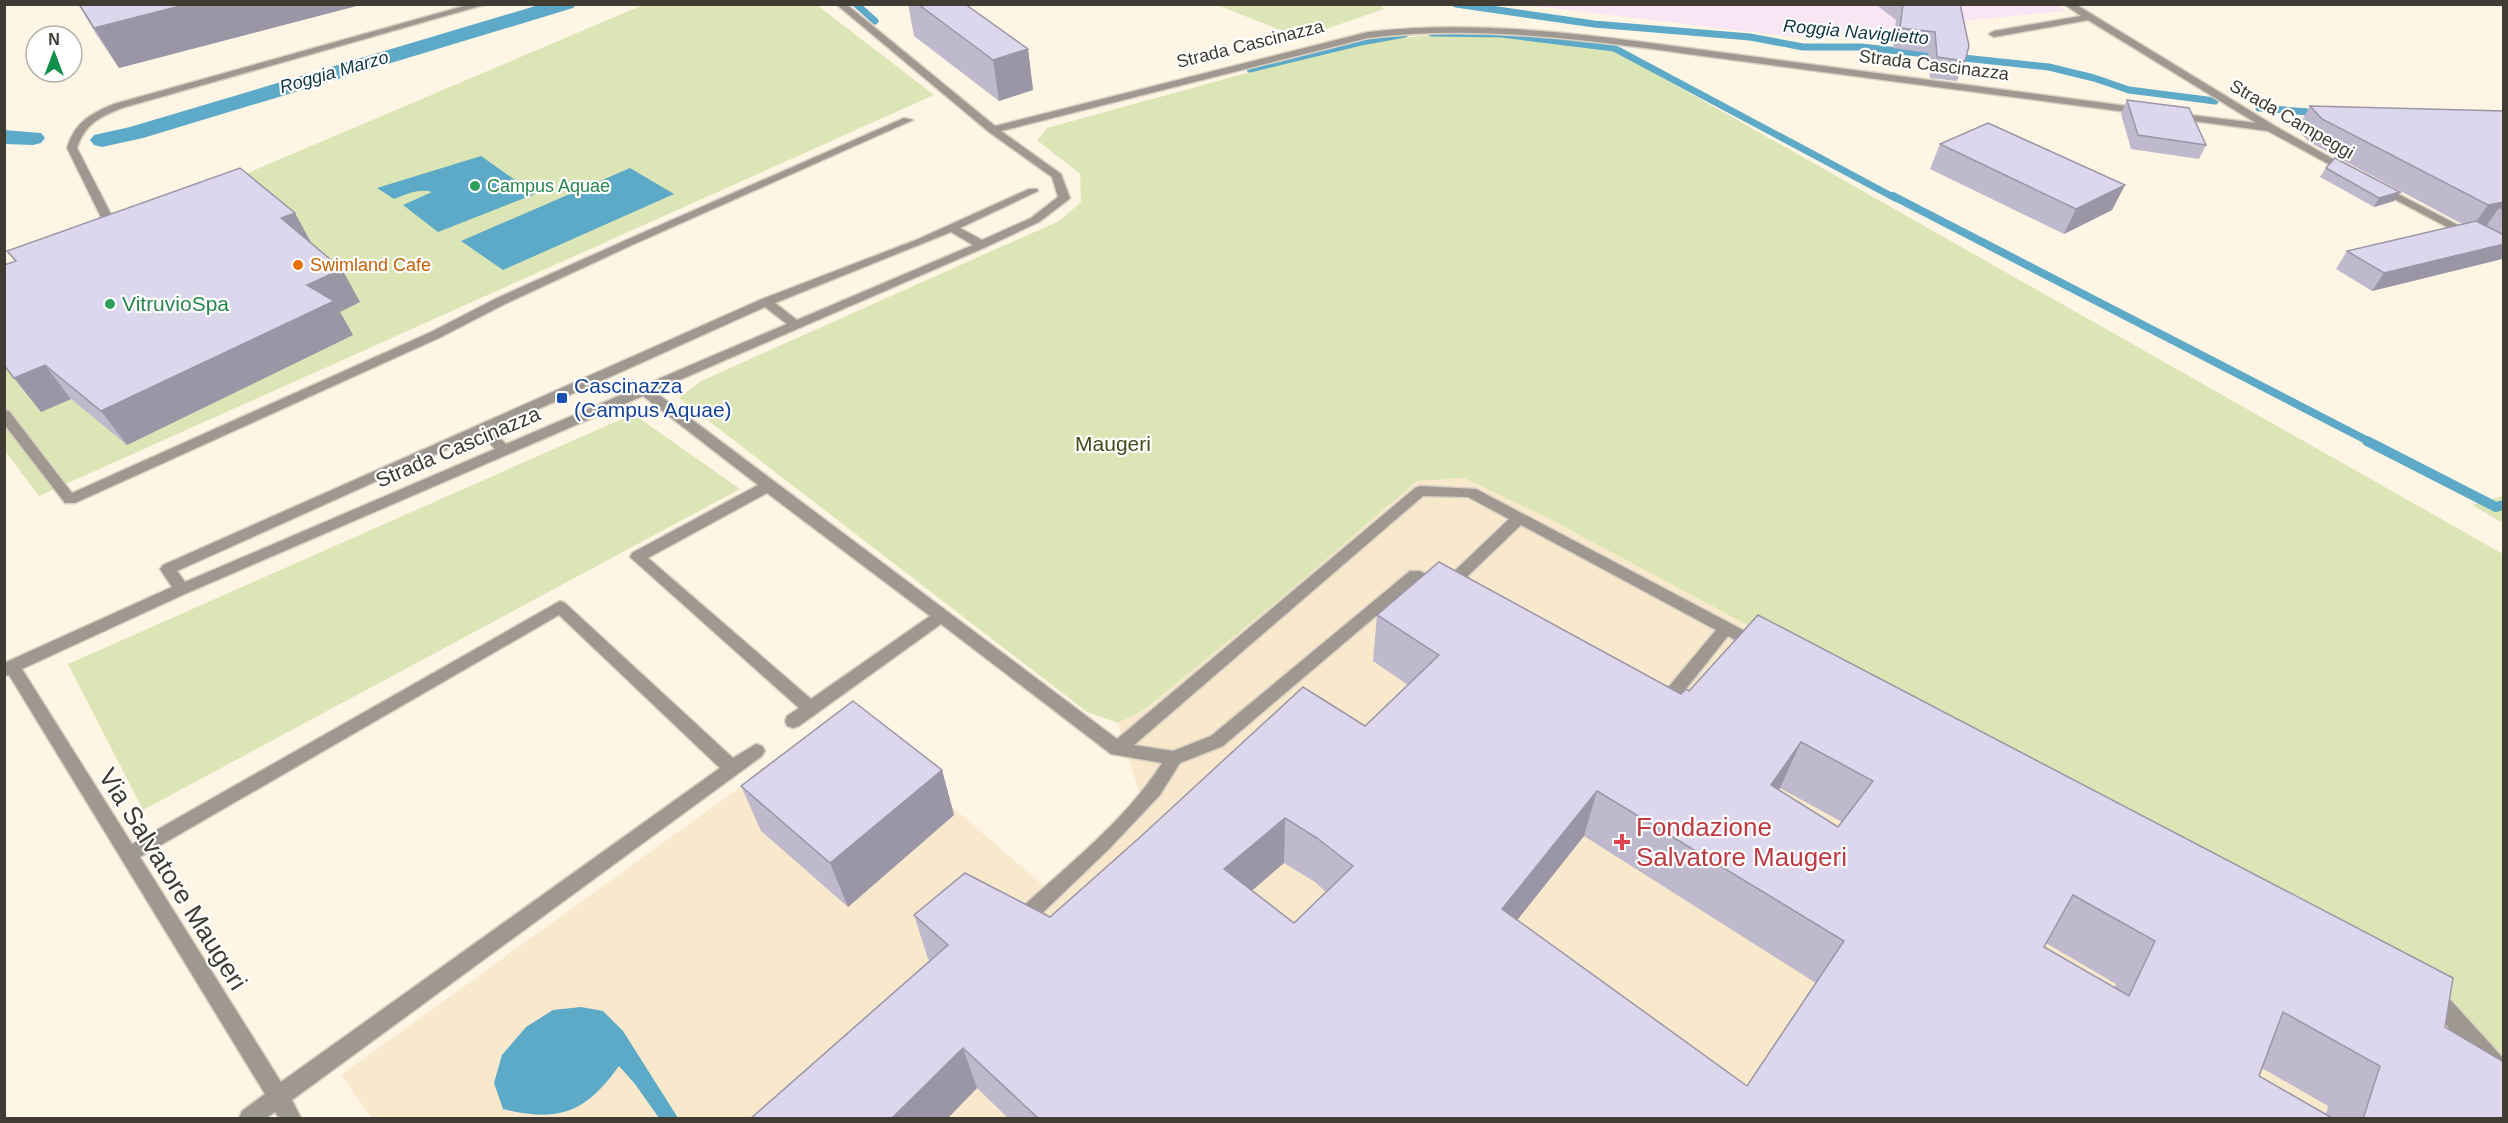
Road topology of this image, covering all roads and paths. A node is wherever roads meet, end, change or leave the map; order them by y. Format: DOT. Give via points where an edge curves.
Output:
graph roads {
  1 [pos="483,4"];
  2 [pos="840,4"];
  3 [pos="2068,4"];
  4 [pos="2088,17"];
  5 [pos="1994,34"];
  6 [pos="2154,113"];
  7 [pos="2166,114"];
  8 [pos="908,120"];
  9 [pos="2271,128"];
  10 [pos="993,130"];
  11 [pos="1033,191"];
  12 [pos="951,228"];
  13 [pos="85,235"];
  14 [pos="981,245"];
  15 [pos="2504,254"];
  16 [pos="766,302"];
  17 [pos="796,325"];
  18 [pos="644,390"];
  19 [pos="4,414"];
  20 [pos="483,429"];
  21 [pos="503,450"];
  22 [pos="768,486"];
  23 [pos="1520,518"];
  24 [pos="182,589"];
  25 [pos="941,616"];
  26 [pos="1725,628"];
  27 [pos="1767,650"];
  28 [pos="9,669"];
  29 [pos="1643,693"];
  30 [pos="811,709"];
  31 [pos="793,721"];
  32 [pos="1118,749"];
  33 [pos="756,751"];
  34 [pos="1174,758"];
  35 [pos="732,768"];
  36 [pos="128,855"];
  37 [pos="1026,916"];
  38 [pos="2418,991"];
  39 [pos="2504,1075"];
  40 [pos="279,1098"];
  41 [pos="249,1119"];
  42 [pos="291,1119"];
  1 -- 13 [label="street" via="118,106 88,119 77,132 72,148 107,218"];
  2 -- 10 [label="street, Strada Cascinazza"];
  3 -- 4 [label="street, Strada Campeggi"];
  4 -- 5 [label="street"];
  4 -- 9 [label="street, Strada Campeggi"];
  6 -- 10 [label="street, Strada Cascinazza" via="1582,37 1419,29 1368,35"];
  7 -- 9 [label="street"];
  8 -- 19 [label="street" via="501,301 435,335 70,500"];
  9 -- 15 [label="street, Strada Campeggi"];
  10 -- 14 [label="street, Strada Cascinazza" via="1057,176 1064,198 1035,220"];
  11 -- 12 [label="street"];
  12 -- 14 [label="street"];
  12 -- 16 [label="street"];
  14 -- 17 [label="street, Strada Cascinazza"];
  16 -- 17 [label="street"];
  16 -- 20 [label="street"];
  17 -- 18 [label="street, Strada Cascinazza"];
  18 -- 21 [label="street, Strada Cascinazza"];
  18 -- 22 [label="street"];
  20 -- 21 [label="street"];
  20 -- 24 [label="street" via="168,569"];
  21 -- 24 [label="street, Strada Cascinazza"];
  22 -- 25 [label="street"];
  22 -- 30 [label="street" via="637,557"];
  23 -- 26 [label="street"];
  23 -- 32 [label="street" via="1471,492 1420,491"];
  23 -- 34 [label="street" via="1449,592 1415,575 1217,741"];
  24 -- 28 [label="street, Strada Cascinazza"];
  25 -- 30 [label="street"];
  25 -- 32 [label="street"];
  26 -- 27 [label="street"];
  26 -- 29 [label="street" via="1664,704"];
  28 -- 36 [label="street, Via Salvatore Maugeri"];
  30 -- 31 [label="street"];
  32 -- 34 [label="street"];
  33 -- 35 [label="street"];
  34 -- 37 [label="street" via="1154,790"];
  35 -- 36 [label="street" via="560,607"];
  35 -- 40 [label="street"];
  36 -- 40 [label="street, Via Salvatore Maugeri"];
  38 -- 39 [label="street" via="2439,1002"];
  40 -- 41 [label="street"];
  40 -- 42 [label="street, Via Salvatore Maugeri"];
}
